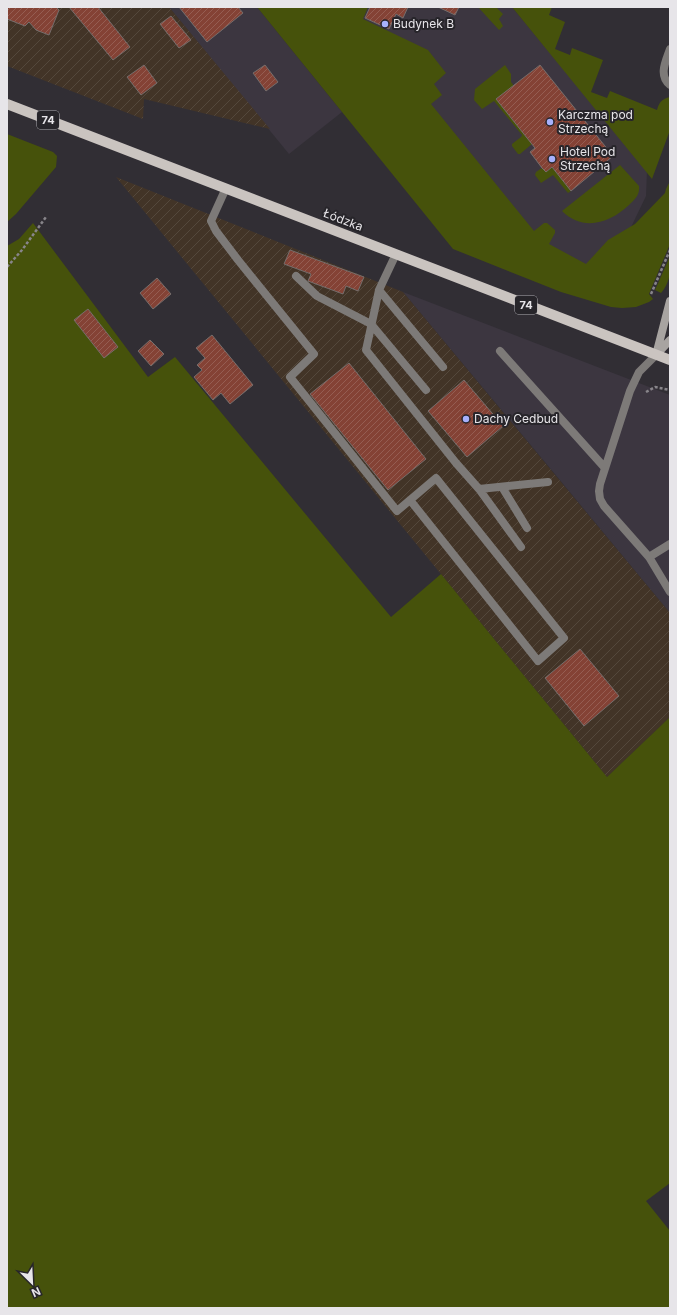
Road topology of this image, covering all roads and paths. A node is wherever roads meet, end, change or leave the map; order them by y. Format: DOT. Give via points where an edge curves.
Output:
graph roads {
  1 [pos="670,49"];
  2 [pos="670,84"];
  3 [pos="7,104"];
  4 [pos="226,188"];
  5 [pos="46,216"];
  6 [pos="670,250"];
  7 [pos="396,254"];
  8 [pos="7,267"];
  9 [pos="296,276"];
  10 [pos="379,290"];
  11 [pos="651,294"];
  12 [pos="670,301"];
  13 [pos="371,324"];
  14 [pos="670,340"];
  15 [pos="500,351"];
  16 [pos="656,355"];
  17 [pos="670,360"];
  18 [pos="443,367"];
  19 [pos="426,390"];
  20 [pos="670,390"];
  21 [pos="641,395"];
  22 [pos="604,468"];
  23 [pos="548,482"];
  24 [pos="502,487"];
  25 [pos="479,489"];
  26 [pos="410,500"];
  27 [pos="527,528"];
  28 [pos="670,544"];
  29 [pos="522,547"];
  30 [pos="648,557"];
  31 [pos="670,592"];
  1 -- 2 [label="lane" via="663,74"];
  3 -- 4 [label="main road, Łódzka / 74"];
  4 -- 7 [label="main road, Łódzka / 74"];
  4 -- 26 [label="lane" via="211,221 216,231 314,354 290,377 397,511"];
  5 -- 8 [label="path"];
  6 -- 11 [label="path"];
  7 -- 10 [label="lane"];
  7 -- 16 [label="main road, Łódzka / 74"];
  9 -- 13 [label="lane" via="317,296"];
  10 -- 13 [label="lane"];
  10 -- 18 [label="lane"];
  12 -- 16 [label="street"];
  13 -- 19 [label="lane"];
  13 -- 25 [label="lane" via="366,350"];
  14 -- 16 [label="street"];
  15 -- 22 [label="lane"];
  16 -- 17 [label="main road, Łódzka / 74"];
  16 -- 22 [label="lane" via="639,372 630,391"];
  20 -- 21 [label="path" via="655,387"];
  22 -- 30 [label="lane" via="599,491 600,499"];
  23 -- 24 [label="lane"];
  24 -- 25 [label="lane"];
  24 -- 27 [label="lane"];
  25 -- 29 [label="lane"];
  26 -- 26 [label="lane" via="436,478 564,638 538,661"];
  28 -- 30 [label="lane"];
  30 -- 31 [label="lane"];
}
